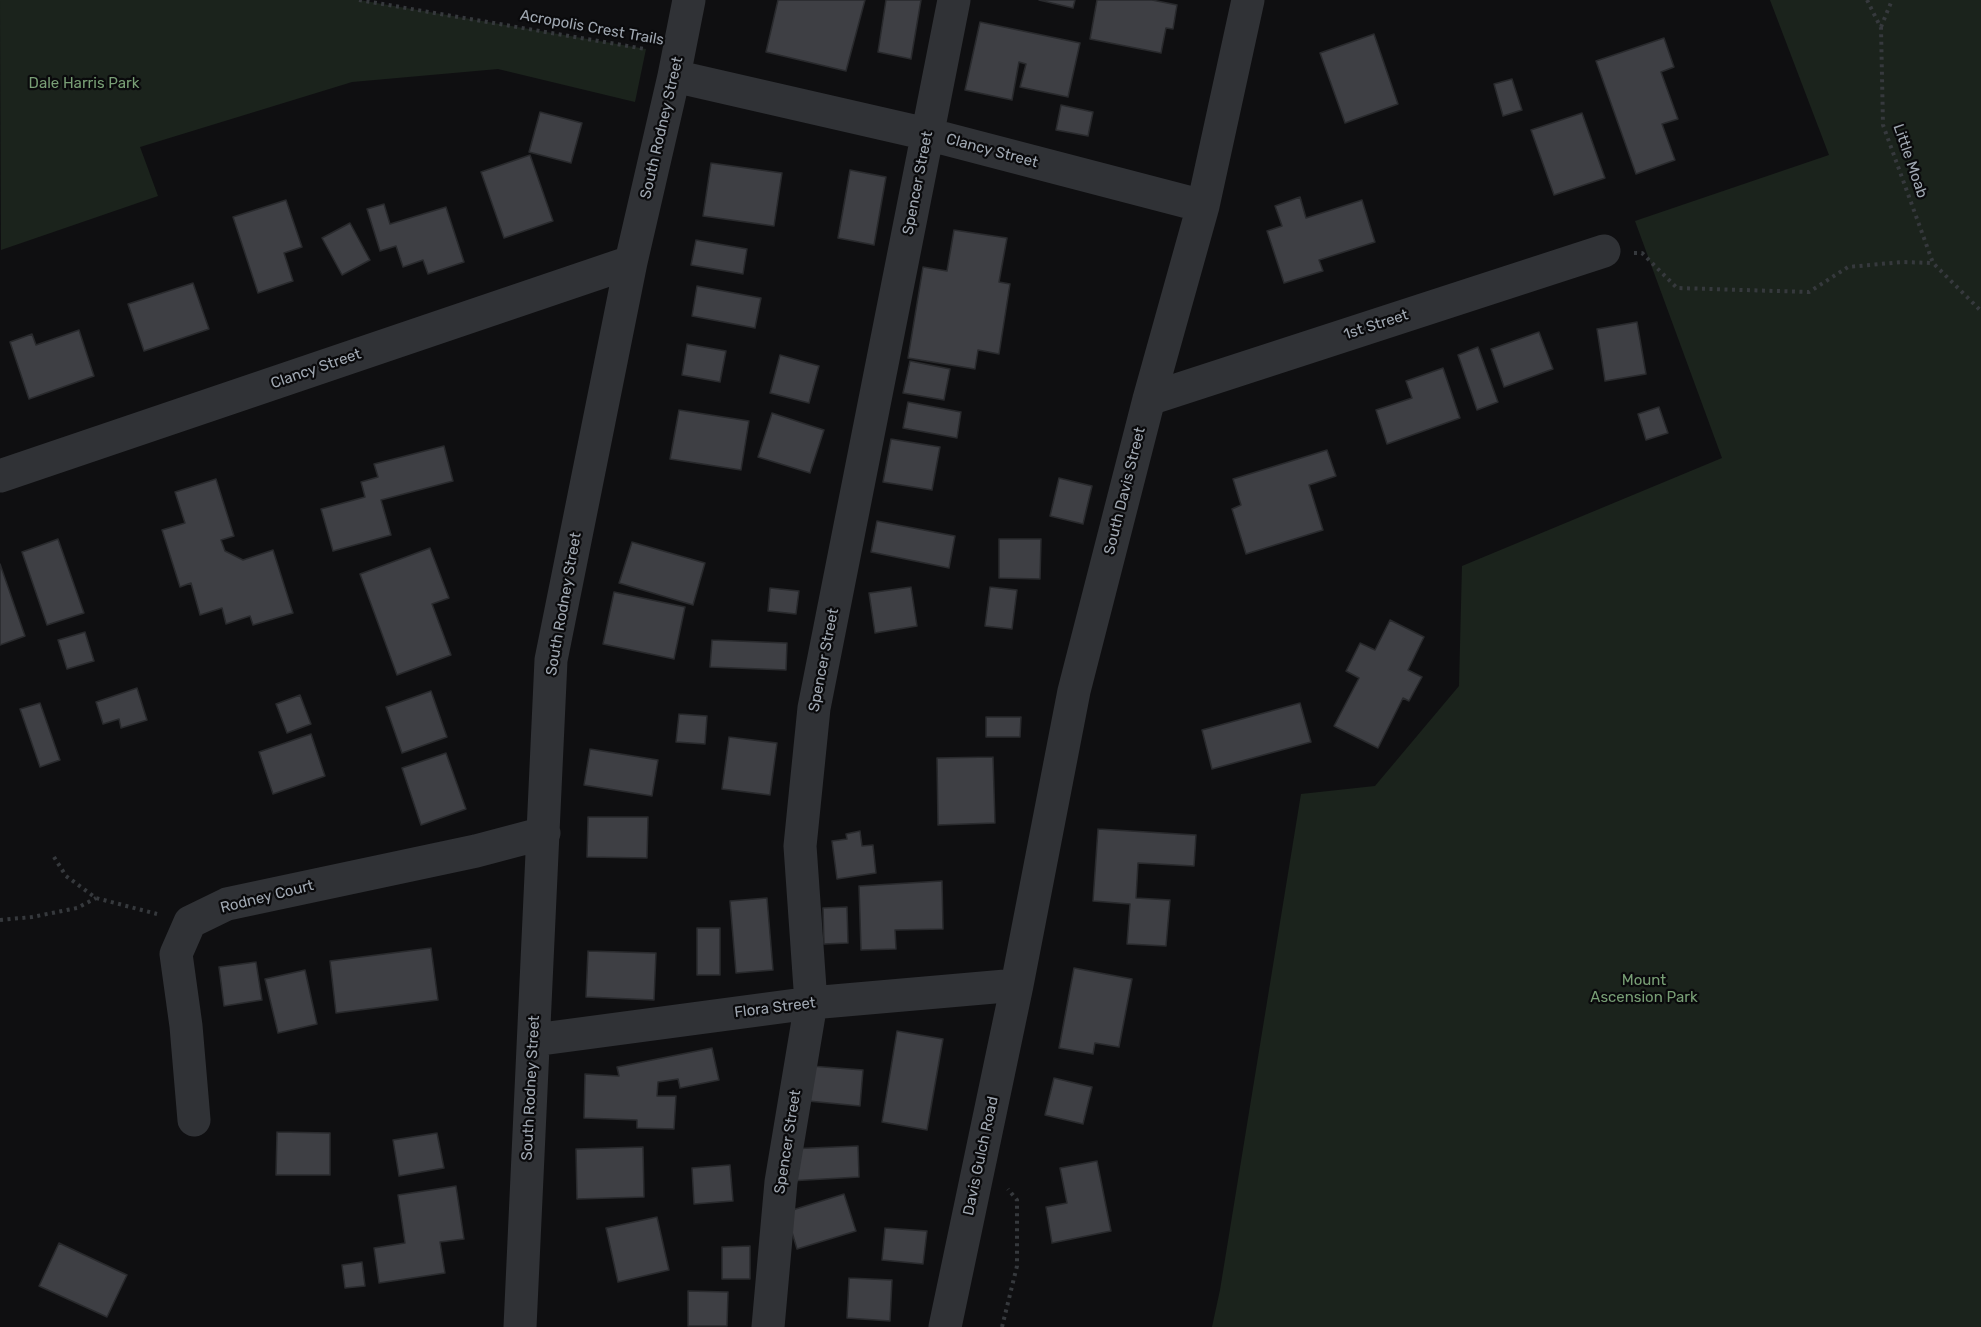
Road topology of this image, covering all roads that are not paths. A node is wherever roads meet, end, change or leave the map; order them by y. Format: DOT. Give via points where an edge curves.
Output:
graph roads {
  1 [pos="689,0"];
  2 [pos="954,0"];
  3 [pos="1248,0"];
  4 [pos="676,65"];
  5 [pos="927,134"];
  6 [pos="1203,206"];
  7 [pos="1604,251"];
  8 [pos="631,262"];
  9 [pos="1149,399"];
  10 [pos="0,476"];
  11 [pos="544,833"];
  12 [pos="1017,985"];
  13 [pos="811,1003"];
  14 [pos="534,1040"];
  15 [pos="194,1120"];
  16 [pos="520,1327"];
  17 [pos="768,1327"];
  18 [pos="945,1327"];
  1 -- 4 [label="street, South Rodney Street"];
  2 -- 5 [label="street, Spencer Street"];
  3 -- 6 [label="street, South Davis Street"];
  4 -- 5 [label="street, Clancy Street"];
  4 -- 8 [label="street, South Rodney Street"];
  5 -- 6 [label="street, Clancy Street"];
  5 -- 13 [label="street, Spencer Street" via="814,708 800,846"];
  6 -- 9 [label="street, South Davis Street"];
  7 -- 9 [label="street, 1st Street"];
  8 -- 10 [label="street, Clancy Street"];
  8 -- 11 [label="street, South Rodney Street" via="551,660"];
  9 -- 12 [label="street, South Davis Street" via="1074,691"];
  11 -- 14 [label="street, South Rodney Street"];
  11 -- 15 [label="street, Rodney Court" via="227,904 190,922 176,954"];
  12 -- 13 [label="street, Flora Street"];
  12 -- 18 [label="street, Davis Gulch Road"];
  13 -- 14 [label="street, Flora Street"];
  13 -- 17 [label="street, Spencer Street" via="781,1182"];
  14 -- 16 [label="street, South Rodney Street"];
}
